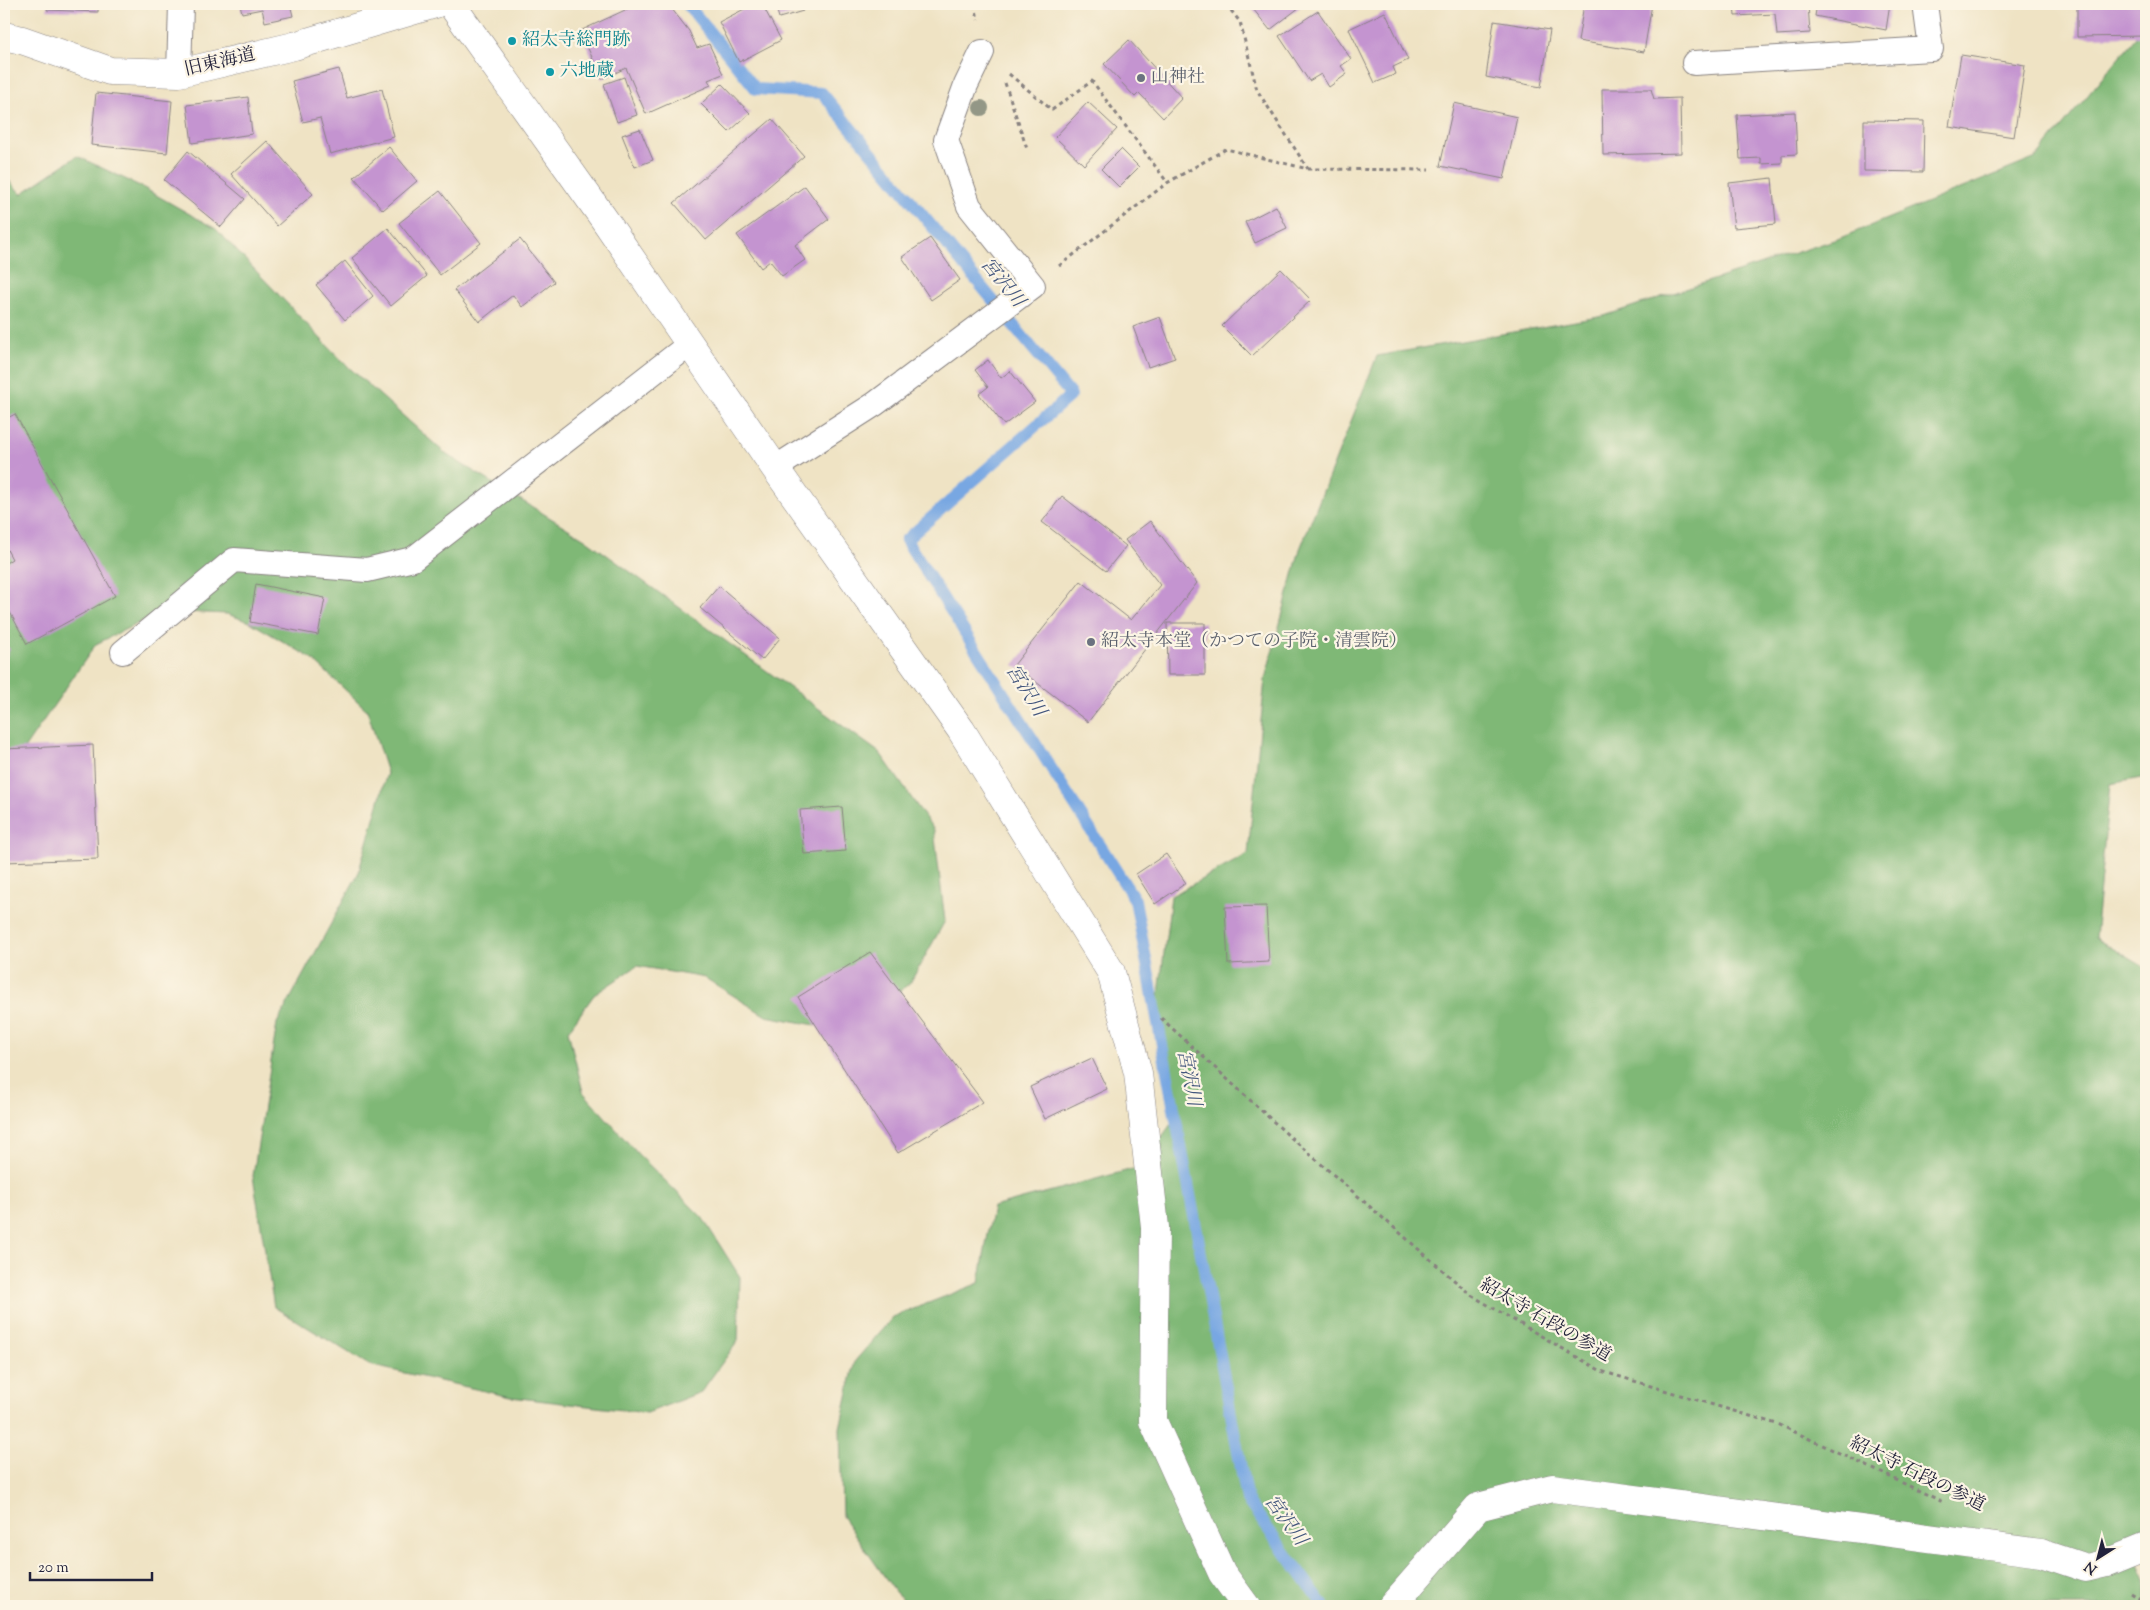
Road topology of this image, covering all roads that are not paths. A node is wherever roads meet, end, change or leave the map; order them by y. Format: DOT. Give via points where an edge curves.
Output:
graph roads {
  1 [pos="181,4"];
  2 [pos="435,4"];
  3 [pos="451,4"];
  4 [pos="1926,4"];
  5 [pos="4,36"];
  6 [pos="991,59"];
  7 [pos="1694,63"];
  8 [pos="180,73"];
  9 [pos="690,344"];
  10 [pos="775,468"];
  11 [pos="123,652"];
  12 [pos="2146,1547"];
  13 [pos="1246,1606"];
  14 [pos="1392,1606"];
  1 -- 8 [label="lane"];
  2 -- 8 [label="street, 旧東海道" via="294,46"];
  3 -- 9 [label="street"];
  4 -- 7 [label="lane" via="1931,49"];
  5 -- 8 [label="street, 旧東海道" via="110,71"];
  6 -- 10 [label="lane" via="966,85 946,140 969,206 1033,286 875,404"];
  9 -- 10 [label="street"];
  9 -- 11 [label="lane" via="413,559 368,570 234,560"];
  10 -- 13 [label="street" via="961,730 1111,972 1138,1073 1156,1227 1153,1421 1222,1573"];
  12 -- 14 [label="street" via="2086,1568 2042,1553 1552,1488 1478,1506"];
}
